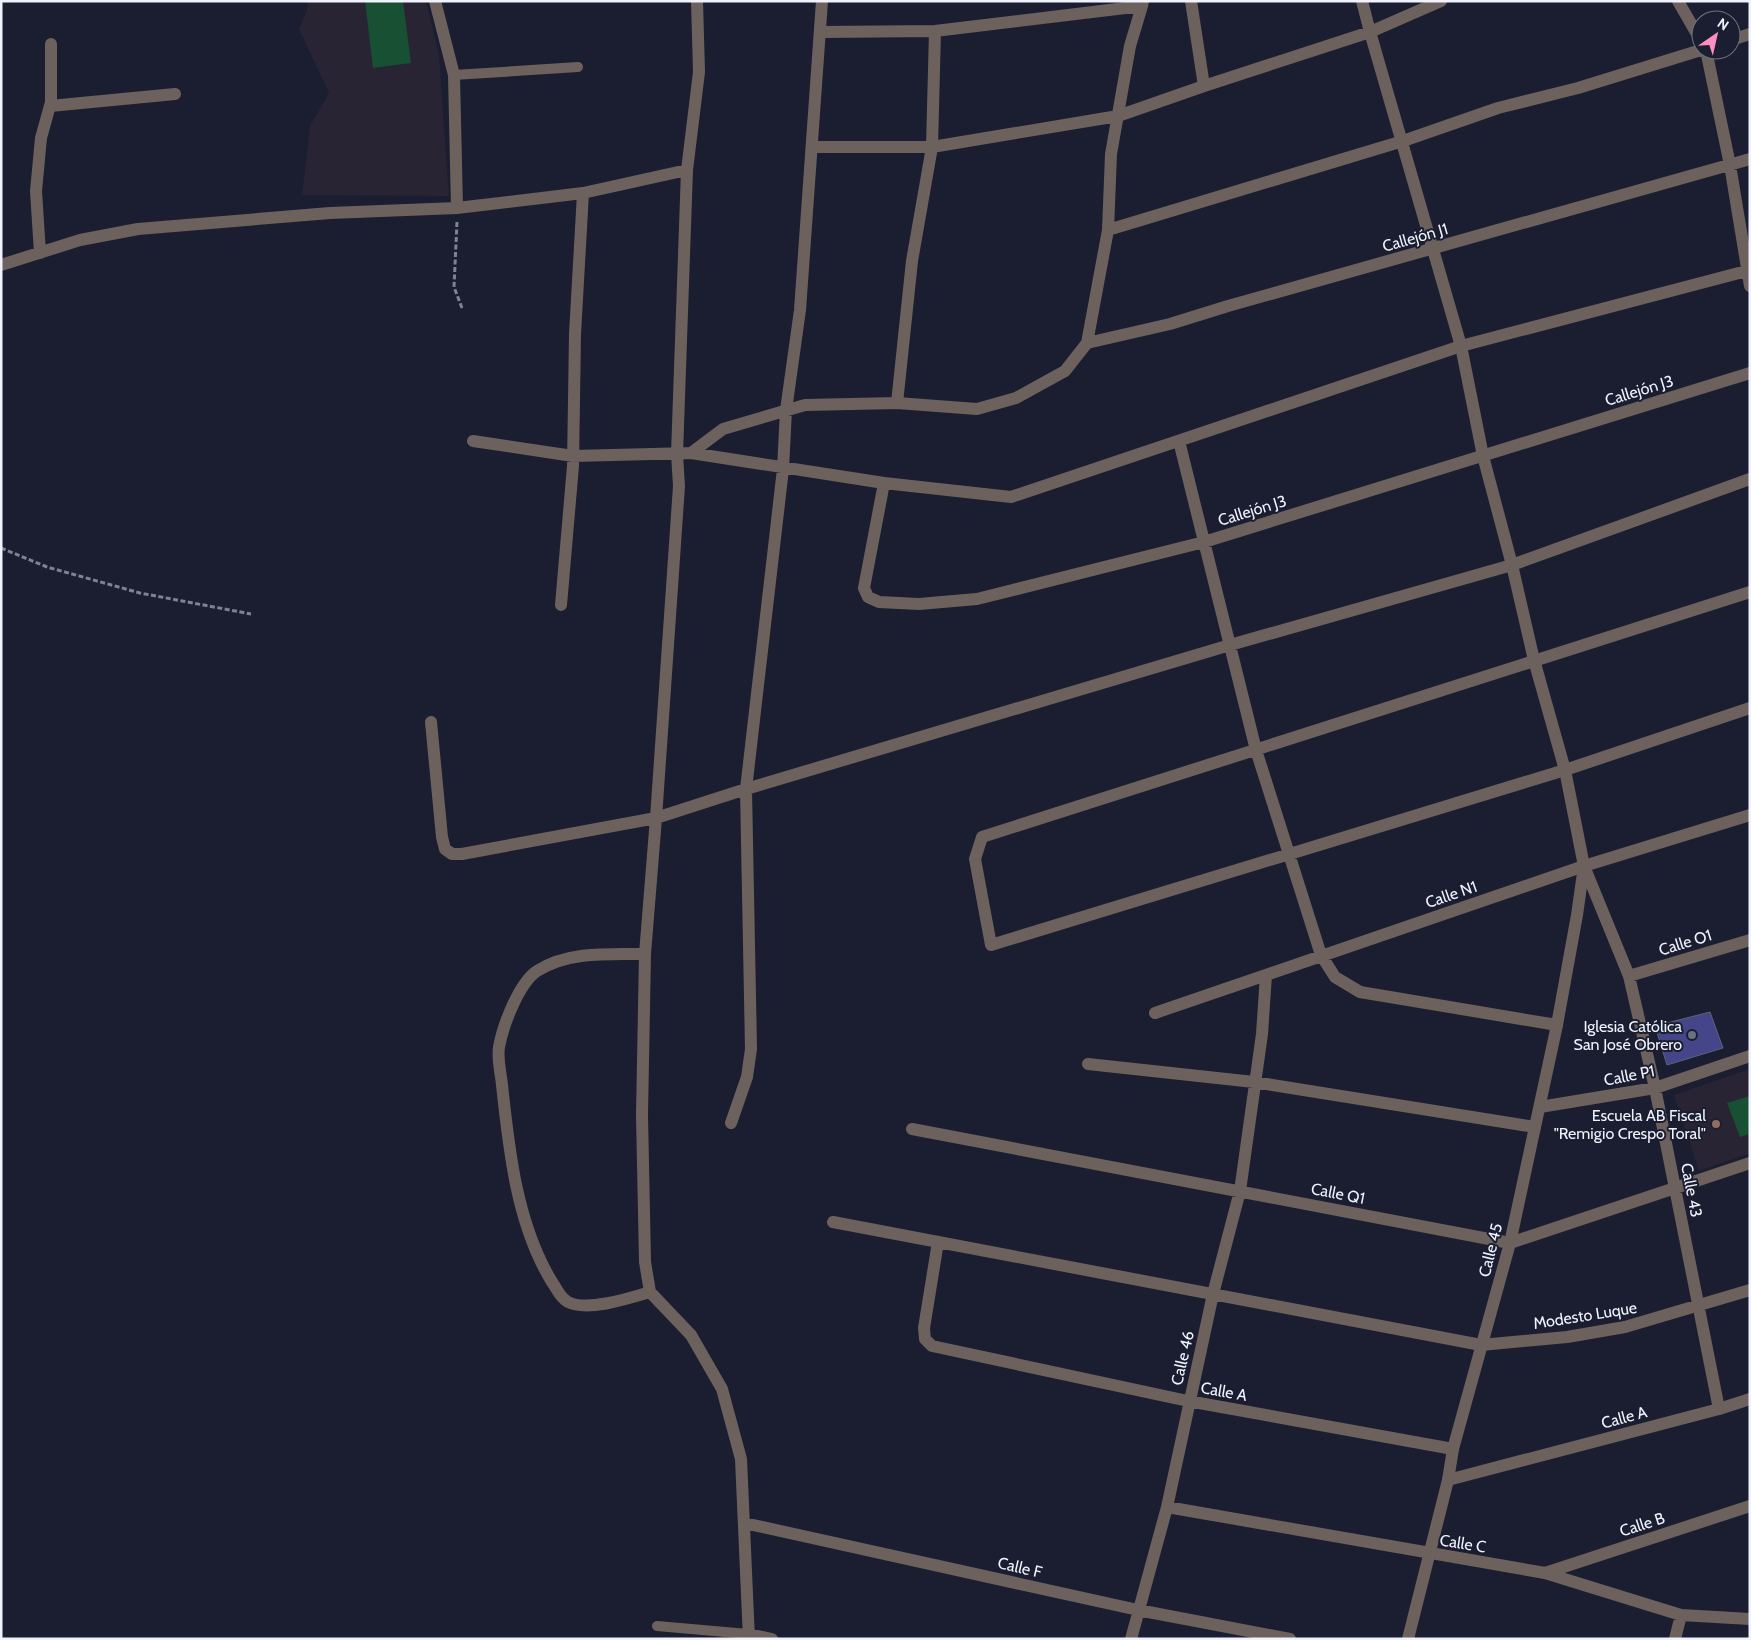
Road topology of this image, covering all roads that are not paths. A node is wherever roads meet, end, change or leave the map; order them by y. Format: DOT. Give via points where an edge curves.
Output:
graph roads {
  1 [pos="434,1"];
  2 [pos="697,1"];
  3 [pos="822,1"];
  4 [pos="1191,1"];
  5 [pos="1362,1"];
  6 [pos="1441,1"];
  7 [pos="1678,1"];
  8 [pos="1142,4"];
  9 [pos="1691,24"];
  10 [pos="935,31"];
  11 [pos="821,32"];
  12 [pos="1370,32"];
  13 [pos="51,44"];
  14 [pos="1691,53"];
  15 [pos="1708,60"];
  16 [pos="578,67"];
  17 [pos="454,75"];
  18 [pos="1204,86"];
  19 [pos="175,94"];
  20 [pos="50,106"];
  21 [pos="1118,116"];
  22 [pos="1403,141"];
  23 [pos="813,147"];
  24 [pos="932,147"];
  25 [pos="1750,159"];
  26 [pos="1730,165"];
  27 [pos="687,170"];
  28 [pos="583,193"];
  29 [pos="457,208"];
  30 [pos="1108,230"];
  31 [pos="1431,249"];
  32 [pos="40,253"];
  33 [pos="1,265"];
  34 [pos="1748,270"];
  35 [pos="1750,286"];
  36 [pos="1088,343"];
  37 [pos="1461,346"];
  38 [pos="1750,372"];
  39 [pos="896,403"];
  40 [pos="786,410"];
  41 [pos="1179,440"];
  42 [pos="474,441"];
  43 [pos="677,454"];
  44 [pos="691,454"];
  45 [pos="573,456"];
  46 [pos="1483,456"];
  47 [pos="783,469"];
  48 [pos="1750,479"];
  49 [pos="884,483"];
  50 [pos="1204,542"];
  51 [pos="1512,565"];
  52 [pos="1750,592"];
  53 [pos="561,605"];
  54 [pos="1230,645"];
  55 [pos="1534,660"];
  56 [pos="1750,708"];
  57 [pos="431,722"];
  58 [pos="1256,750"];
  59 [pos="1564,770"];
  60 [pos="746,789"];
  61 [pos="1750,815"];
  62 [pos="656,818"];
  63 [pos="1289,855"];
  64 [pos="1584,866"];
  65 [pos="1750,940"];
  66 [pos="644,954"];
  67 [pos="1322,955"];
  68 [pos="1266,975"];
  69 [pos="1629,976"];
  70 [pos="1156,1013"];
  71 [pos="1557,1025"];
  72 [pos="1750,1056"];
  73 [pos="1088,1064"];
  74 [pos="1254,1082"];
  75 [pos="1655,1088"];
  76 [pos="1540,1107"];
  77 [pos="731,1123"];
  78 [pos="1535,1127"];
  79 [pos="912,1129"];
  80 [pos="1750,1163"];
  81 [pos="1675,1187"];
  82 [pos="1240,1191"];
  83 [pos="833,1222"];
  84 [pos="938,1242"];
  85 [pos="1510,1243"];
  86 [pos="1750,1290"];
  87 [pos="650,1292"];
  88 [pos="1212,1294"];
  89 [pos="1698,1306"];
  90 [pos="1482,1345"];
  91 [pos="1750,1399"];
  92 [pos="1188,1401"];
  93 [pos="1719,1409"];
  94 [pos="1453,1449"];
  95 [pos="1448,1480"];
  96 [pos="1750,1506"];
  97 [pos="1167,1507"];
  98 [pos="744,1523"];
  99 [pos="1430,1554"];
  100 [pos="1545,1573"];
  101 [pos="1138,1610"];
  102 [pos="1681,1615"];
  103 [pos="1750,1619"];
  104 [pos="657,1626"];
  105 [pos="748,1636"];
  106 [pos="772,1639"];
  107 [pos="1131,1639"];
  108 [pos="1290,1639"];
  109 [pos="1408,1639"];
  110 [pos="1675,1639"];
  1 -- 17 [label="street"];
  2 -- 27 [label="street" via="699,72"];
  3 -- 11 [label="street"];
  4 -- 18 [label="street"];
  5 -- 12 [label="street"];
  6 -- 12 [label="street"];
  7 -- 9 [label="street"];
  8 -- 10 [label="street"];
  8 -- 21 [label="street" via="1130,46"];
  10 -- 11 [label="street"];
  10 -- 24 [label="street"];
  11 -- 23 [label="street"];
  12 -- 18 [label="street"];
  12 -- 22 [label="street"];
  13 -- 20 [label="street"];
  14 -- 22 [label="street" via="1578,88 1498,108"];
  15 -- 26 [label="street"];
  16 -- 17 [label="lane"];
  17 -- 29 [label="street"];
  18 -- 21 [label="street"];
  19 -- 20 [label="street"];
  20 -- 32 [label="street" via="41,138 36,190"];
  21 -- 24 [label="street"];
  21 -- 30 [label="street" via="1111,154"];
  22 -- 30 [label="street"];
  22 -- 31 [label="street"];
  23 -- 24 [label="street"];
  23 -- 40 [label="street" via="800,310"];
  24 -- 39 [label="street" via="912,261"];
  25 -- 26 [label="street, Callejón J1"];
  26 -- 31 [label="street, Callejón J1"];
  26 -- 34 [label="street"];
  27 -- 28 [label="street"];
  27 -- 43 [label="street"];
  28 -- 29 [label="street"];
  28 -- 45 [label="street" via="575,334"];
  29 -- 32 [label="street" via="330,213 138,229 80,240"];
  30 -- 36 [label="street"];
  31 -- 36 [label="street, Callejón J1" via="1170,324"];
  31 -- 37 [label="street"];
  32 -- 33 [label="street"];
  34 -- 35 [label="street"];
  34 -- 37 [label="street"];
  36 -- 39 [label="street" via="1065,371 1016,398 977,409"];
  37 -- 41 [label="street"];
  37 -- 46 [label="street"];
  38 -- 46 [label="street, Callejón J3"];
  39 -- 40 [label="street" via="805,405"];
  40 -- 44 [label="street" via="724,429"];
  40 -- 47 [label="street"];
  41 -- 49 [label="street" via="1012,497"];
  41 -- 50 [label="street"];
  42 -- 45 [label="street"];
  43 -- 44 [label="street"];
  43 -- 45 [label="street"];
  43 -- 62 [label="street" via="679,486"];
  44 -- 47 [label="street"];
  45 -- 53 [label="street"];
  46 -- 50 [label="street, Callejón J3"];
  46 -- 51 [label="street"];
  47 -- 49 [label="street"];
  47 -- 60 [label="street"];
  48 -- 51 [label="street"];
  49 -- 50 [label="street, Callejón J3" via="864,588 868,597 879,602 919,604 977,599"];
  50 -- 54 [label="street"];
  51 -- 54 [label="street"];
  51 -- 55 [label="street"];
  52 -- 55 [label="street"];
  54 -- 58 [label="street"];
  54 -- 60 [label="street"];
  55 -- 58 [label="street"];
  55 -- 59 [label="street"];
  56 -- 59 [label="street"];
  57 -- 62 [label="street" via="442,837 445,849 452,854"];
  58 -- 63 [label="street"];
  58 -- 63 [label="street" via="982,837 975,859 991,945"];
  59 -- 63 [label="street"];
  59 -- 64 [label="street"];
  60 -- 62 [label="street"];
  60 -- 77 [label="street" via="751,1049 747,1077"];
  61 -- 64 [label="street, Calle N1"];
  62 -- 66 [label="street"];
  63 -- 67 [label="street"];
  64 -- 67 [label="street, Calle N1"];
  64 -- 69 [label="street, Calle 43"];
  64 -- 71 [label="street, Calle 45"];
  65 -- 69 [label="street, Calle O1"];
  66 -- 87 [label="street" via="642,1134 645,1262"];
  66 -- 87 [label="street" via="585,955 558,961 537,971 522,986 499,1048 506,1122 523,1214 538,1259 563,1299 570,1303 595,1304"];
  67 -- 68 [label="street, Calle N1"];
  67 -- 71 [label="street" via="1335,977 1360,992"];
  68 -- 70 [label="street, Calle N1"];
  68 -- 74 [label="street" via="1264,1018"];
  69 -- 75 [label="street, Calle 43"];
  71 -- 76 [label="street, Calle 45"];
  72 -- 75 [label="street, Calle P1"];
  73 -- 74 [label="street"];
  74 -- 78 [label="street"];
  74 -- 82 [label="street, Calle 46"];
  75 -- 76 [label="street, Calle P1"];
  75 -- 81 [label="street, Calle 43"];
  76 -- 78 [label="street, Calle 45"];
  78 -- 85 [label="street, Calle 45"];
  79 -- 82 [label="street, Calle Q1"];
  80 -- 81 [label="street, Calle Q1"];
  81 -- 85 [label="street, Calle Q1"];
  81 -- 89 [label="street, Calle 43"];
  82 -- 85 [label="street, Calle Q1"];
  82 -- 88 [label="street, Calle 46"];
  83 -- 84 [label="street, Modesto Luque"];
  84 -- 88 [label="street, Modesto Luque"];
  84 -- 92 [label="street, Calle A" via="924,1328 925,1339 932,1346"];
  85 -- 90 [label="street, Calle 45"];
  86 -- 89 [label="street, Modesto Luque"];
  87 -- 98 [label="street" via="691,1335 722,1389 741,1459"];
  88 -- 90 [label="street, Modesto Luque"];
  88 -- 92 [label="street, Calle 46"];
  89 -- 90 [label="street, Modesto Luque" via="1625,1327 1567,1337"];
  89 -- 93 [label="street, Calle 43"];
  90 -- 94 [label="street, Calle 45"];
  91 -- 93 [label="street, Calle A"];
  92 -- 94 [label="street, Calle A"];
  92 -- 97 [label="street, Calle 46"];
  93 -- 95 [label="street, Calle A"];
  94 -- 95 [label="street, Calle 45"];
  95 -- 99 [label="street, Calle 45"];
  96 -- 100 [label="street, Calle B"];
  97 -- 99 [label="street, Calle C"];
  97 -- 101 [label="street, Calle 46"];
  98 -- 101 [label="street, Calle F"];
  98 -- 105 [label="street"];
  99 -- 100 [label="street, Calle C"];
  99 -- 109 [label="street, Calle 45"];
  100 -- 102 [label="street, Calle C"];
  101 -- 107 [label="street, Calle 46"];
  101 -- 108 [label="street, Calle F"];
  102 -- 103 [label="street, Calle C"];
  102 -- 110 [label="street"];
  104 -- 105 [label="lane"];
  105 -- 106 [label="street"];
}
